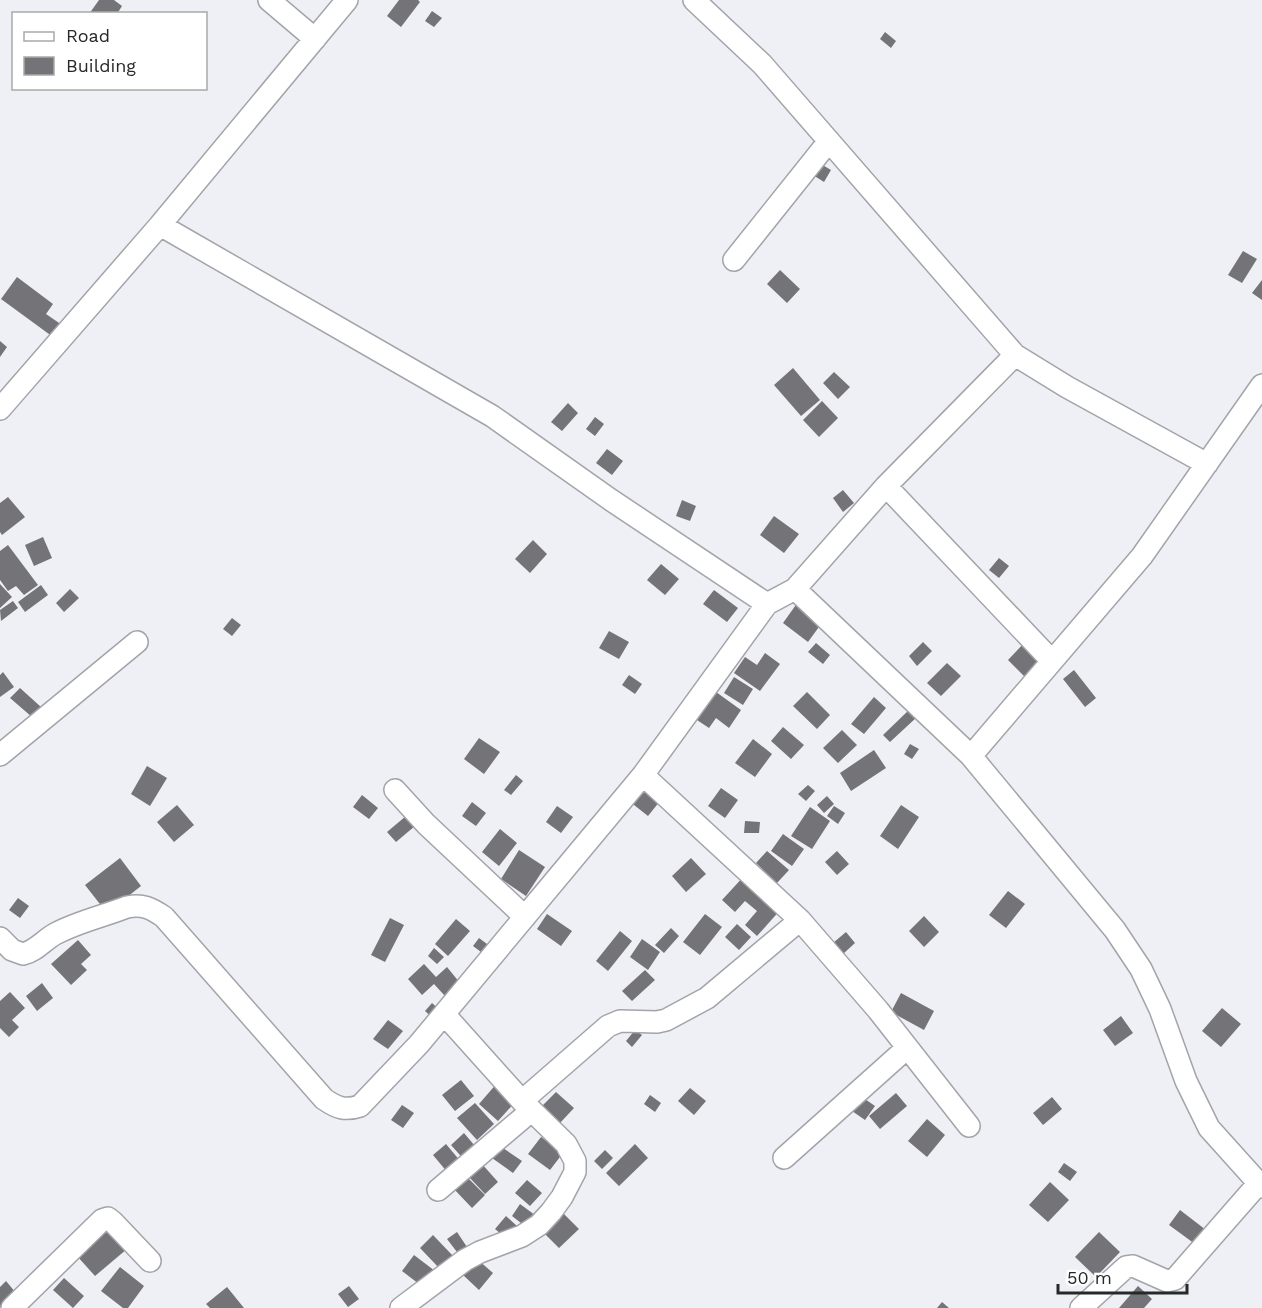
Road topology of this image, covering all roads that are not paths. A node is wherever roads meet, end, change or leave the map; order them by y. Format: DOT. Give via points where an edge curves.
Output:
graph roads {
  1 [pos="269,0"];
  2 [pos="347,0"];
  3 [pos="694,0"];
  4 [pos="315,39"];
  5 [pos="829,141"];
  6 [pos="160,225"];
  7 [pos="734,260"];
  8 [pos="1015,355"];
  9 [pos="1262,385"];
  10 [pos="0,409"];
  11 [pos="1207,464"];
  12 [pos="885,486"];
  13 [pos="795,589"];
  14 [pos="767,604"];
  15 [pos="137,642"];
  16 [pos="1052,661"];
  17 [pos="0,755"];
  18 [pos="971,756"];
  19 [pos="643,775"];
  20 [pos="395,790"];
  21 [pos="525,917"];
  22 [pos="800,920"];
  23 [pos="0,938"];
  24 [pos="444,1014"];
  25 [pos="908,1048"];
  26 [pos="526,1106"];
  27 [pos="969,1126"];
  28 [pos="784,1158"];
  29 [pos="1260,1185"];
  30 [pos="438,1190"];
  31 [pos="150,1261"];
  32 [pos="12,1308"];
  33 [pos="401,1308"];
  34 [pos="1081,1308"];
  1 -- 4 [label="street"];
  2 -- 4 [label="street"];
  3 -- 5 [label="street" via="762,64"];
  4 -- 6 [label="street"];
  5 -- 7 [label="street"];
  5 -- 8 [label="street"];
  6 -- 10 [label="street"];
  6 -- 14 [label="street" via="492,416"];
  8 -- 11 [label="street"];
  8 -- 12 [label="street"];
  9 -- 11 [label="street"];
  11 -- 16 [label="street" via="1142,556"];
  12 -- 13 [label="street"];
  12 -- 16 [label="street"];
  13 -- 14 [label="street"];
  13 -- 18 [label="street"];
  14 -- 19 [label="street"];
  15 -- 17 [label="street"];
  16 -- 18 [label="street"];
  18 -- 29 [label="street" via="1115,930 1141,969 1209,1128"];
  19 -- 21 [label="street"];
  19 -- 22 [label="street"];
  20 -- 21 [label="street"];
  21 -- 24 [label="street"];
  22 -- 25 [label="street"];
  22 -- 26 [label="street" via="707,998 666,1020 620,1021 608,1026"];
  23 -- 24 [label="street" via="23,954 66,929 128,907 150,907 164,917 324,1099 347,1110 360,1106"];
  24 -- 26 [label="street"];
  25 -- 27 [label="street"];
  25 -- 28 [label="street"];
  26 -- 30 [label="street"];
  26 -- 33 [label="street" via="566,1144 575,1161 562,1197 539,1225 465,1260"];
  29 -- 34 [label="street" via="1174,1279 1167,1281 1126,1267"];
  31 -- 32 [label="street" via="114,1222 102,1220"];
}
